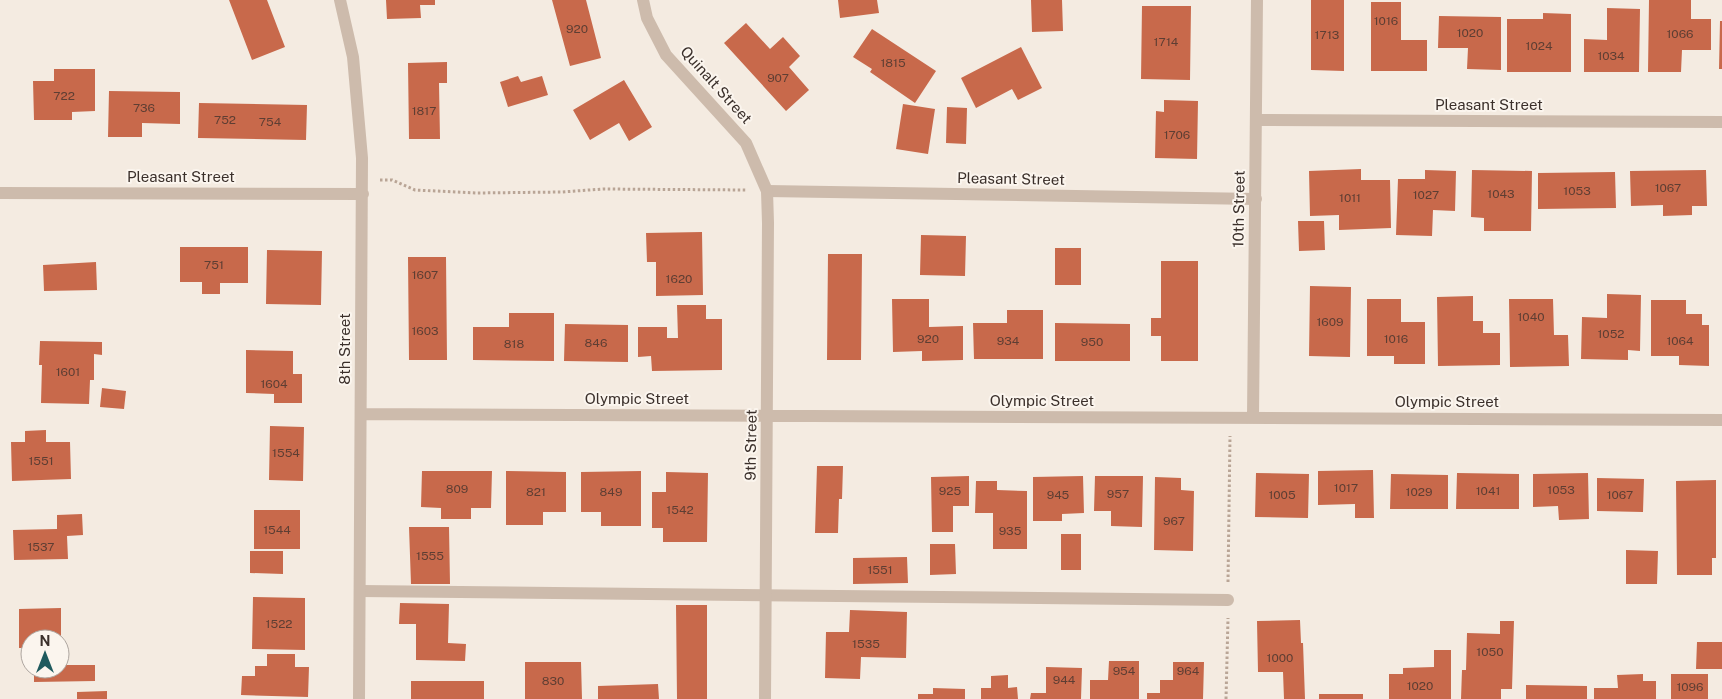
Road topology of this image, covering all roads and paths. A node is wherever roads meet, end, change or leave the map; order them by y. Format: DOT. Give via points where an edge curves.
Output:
graph roads {
  1 [pos="340,0"];
  2 [pos="643,0"];
  3 [pos="1257,0"];
  4 [pos="1256,120"];
  5 [pos="1722,122"];
  6 [pos="362,180"];
  7 [pos="767,191"];
  8 [pos="0,193"];
  9 [pos="362,194"];
  10 [pos="1256,199"];
  11 [pos="361,414"];
  12 [pos="768,416"];
  13 [pos="1230,418"];
  14 [pos="1253,418"];
  15 [pos="1722,420"];
  16 [pos="360,591"];
  17 [pos="766,595"];
  18 [pos="1228,600"];
  19 [pos="358,699"];
  20 [pos="765,699"];
  21 [pos="1226,699"];
  1 -- 6 [label="street, 8th Street" via="353,57"];
  2 -- 7 [label="street, Quinalt Street" via="647,18 666,55 746,143"];
  3 -- 4 [label="street, 10th Street"];
  4 -- 5 [label="street, Pleasant Street"];
  4 -- 10 [label="street, 10th Street"];
  6 -- 7 [label="path" via="392,180 415,190 477,193 603,189"];
  6 -- 9 [label="street, 8th Street"];
  7 -- 10 [label="street, Pleasant Street"];
  7 -- 12 [label="street, 9th Street"];
  8 -- 9 [label="street, Pleasant Street"];
  9 -- 11 [label="street, 8th Street"];
  10 -- 14 [label="street, 10th Street"];
  11 -- 12 [label="street, Olympic Street"];
  11 -- 16 [label="street, 8th Street"];
  12 -- 13 [label="street, Olympic Street"];
  12 -- 17 [label="street, 9th Street"];
  13 -- 14 [label="street, Olympic Street"];
  13 -- 18 [label="path"];
  14 -- 15 [label="street, Olympic Street"];
  16 -- 17 [label="street"];
  16 -- 19 [label="street, 8th Street"];
  17 -- 18 [label="street"];
  17 -- 20 [label="street, 9th Street"];
  18 -- 21 [label="path"];
}
